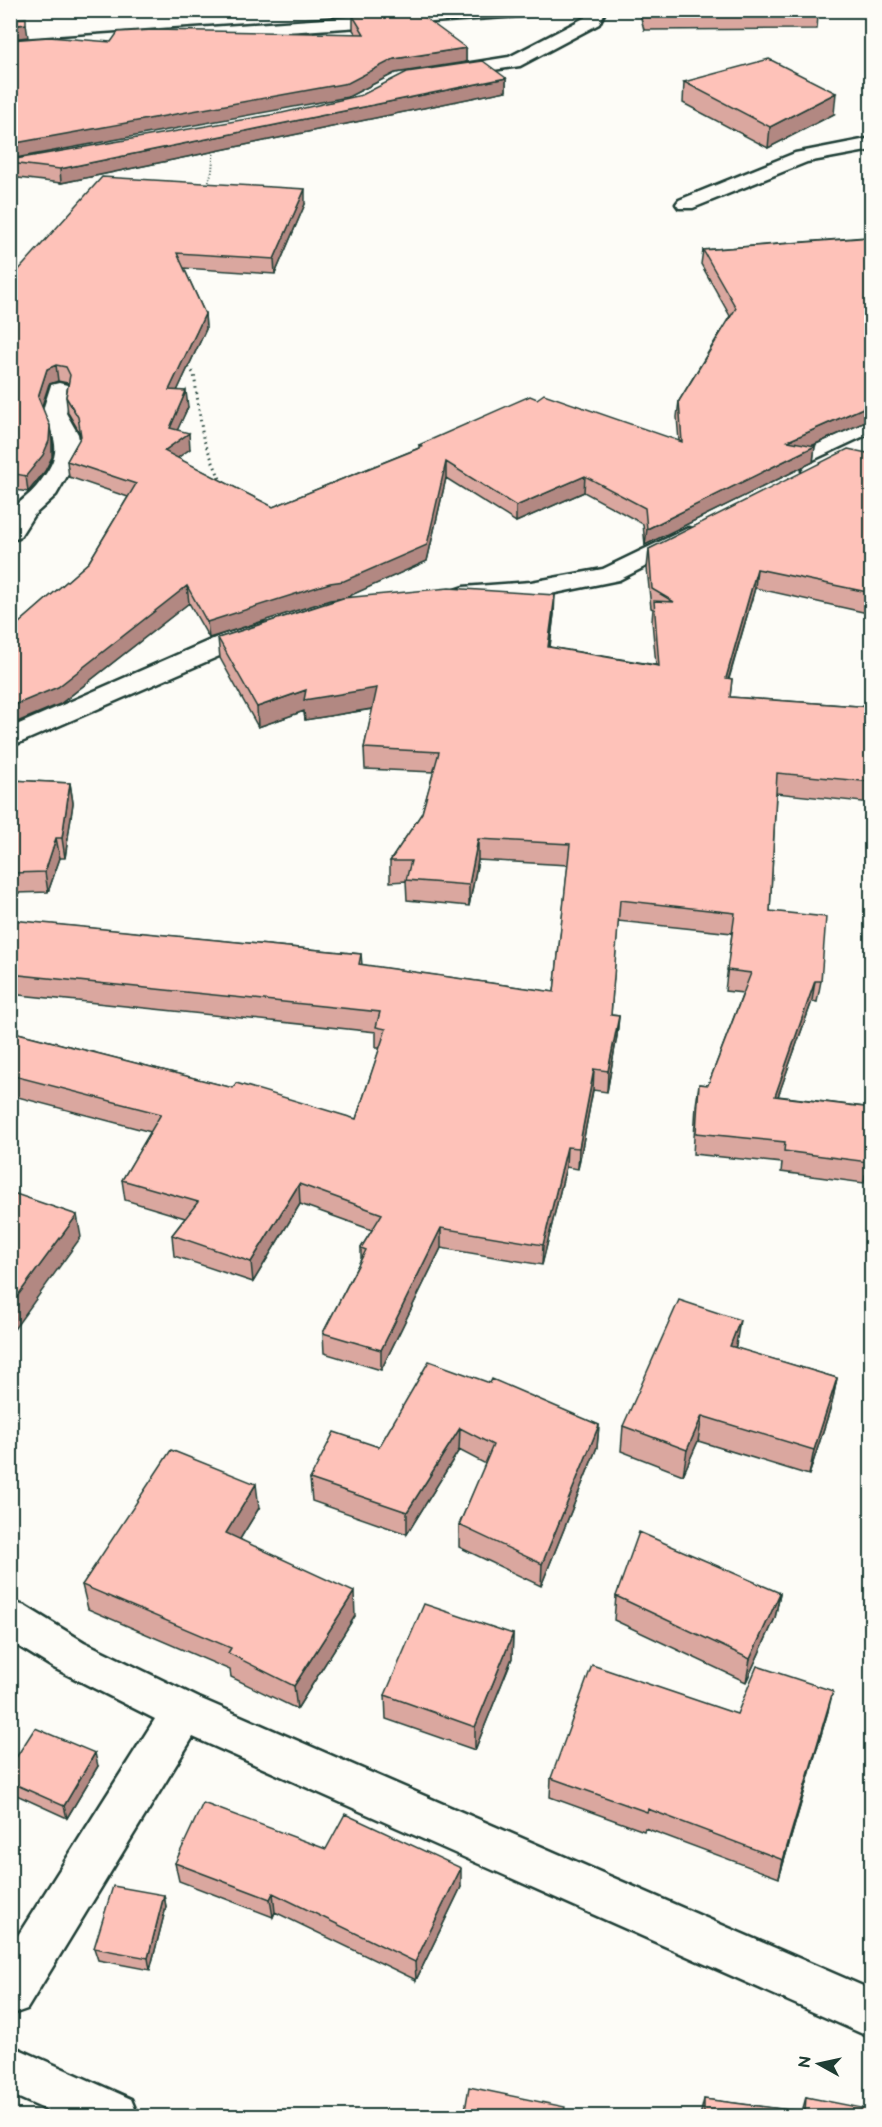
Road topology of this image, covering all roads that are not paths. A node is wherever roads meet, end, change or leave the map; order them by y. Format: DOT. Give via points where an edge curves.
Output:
graph roads {
  1 [pos="536,10"];
  2 [pos="598,10"];
  3 [pos="19,45"];
  4 [pos="15,64"];
  5 [pos="423,75"];
  6 [pos="872,144"];
  7 [pos="687,204"];
  8 [pos="59,390"];
  9 [pos="872,442"];
  10 [pos="797,479"];
  11 [pos="713,522"];
  12 [pos="10,533"];
  13 [pos="436,597"];
  14 [pos="286,624"];
  15 [pos="10,739"];
  16 [pos="10,1619"];
  17 [pos="184,1712"];
  18 [pos="10,1992"];
  19 [pos="872,2014"];
  20 [pos="10,2069"];
  21 [pos="114,2116"];
  1 -- 3 [label="street"];
  2 -- 5 [label="street" via="593,20 514,62"];
  3 -- 4 [label="street"];
  6 -- 7 [label="street" via="802,158"];
  8 -- 12 [label="street" via="54,413 66,434 69,452 47,490 24,511"];
  9 -- 10 [label="street"];
  11 -- 13 [label="street" via="610,575 531,590"];
  14 -- 15 [label="street" via="231,641"];
  16 -- 17 [label="street" via="69,1655"];
  17 -- 18 [label="street"];
  17 -- 19 [label="street"];
  20 -- 21 [label="street"];
}
